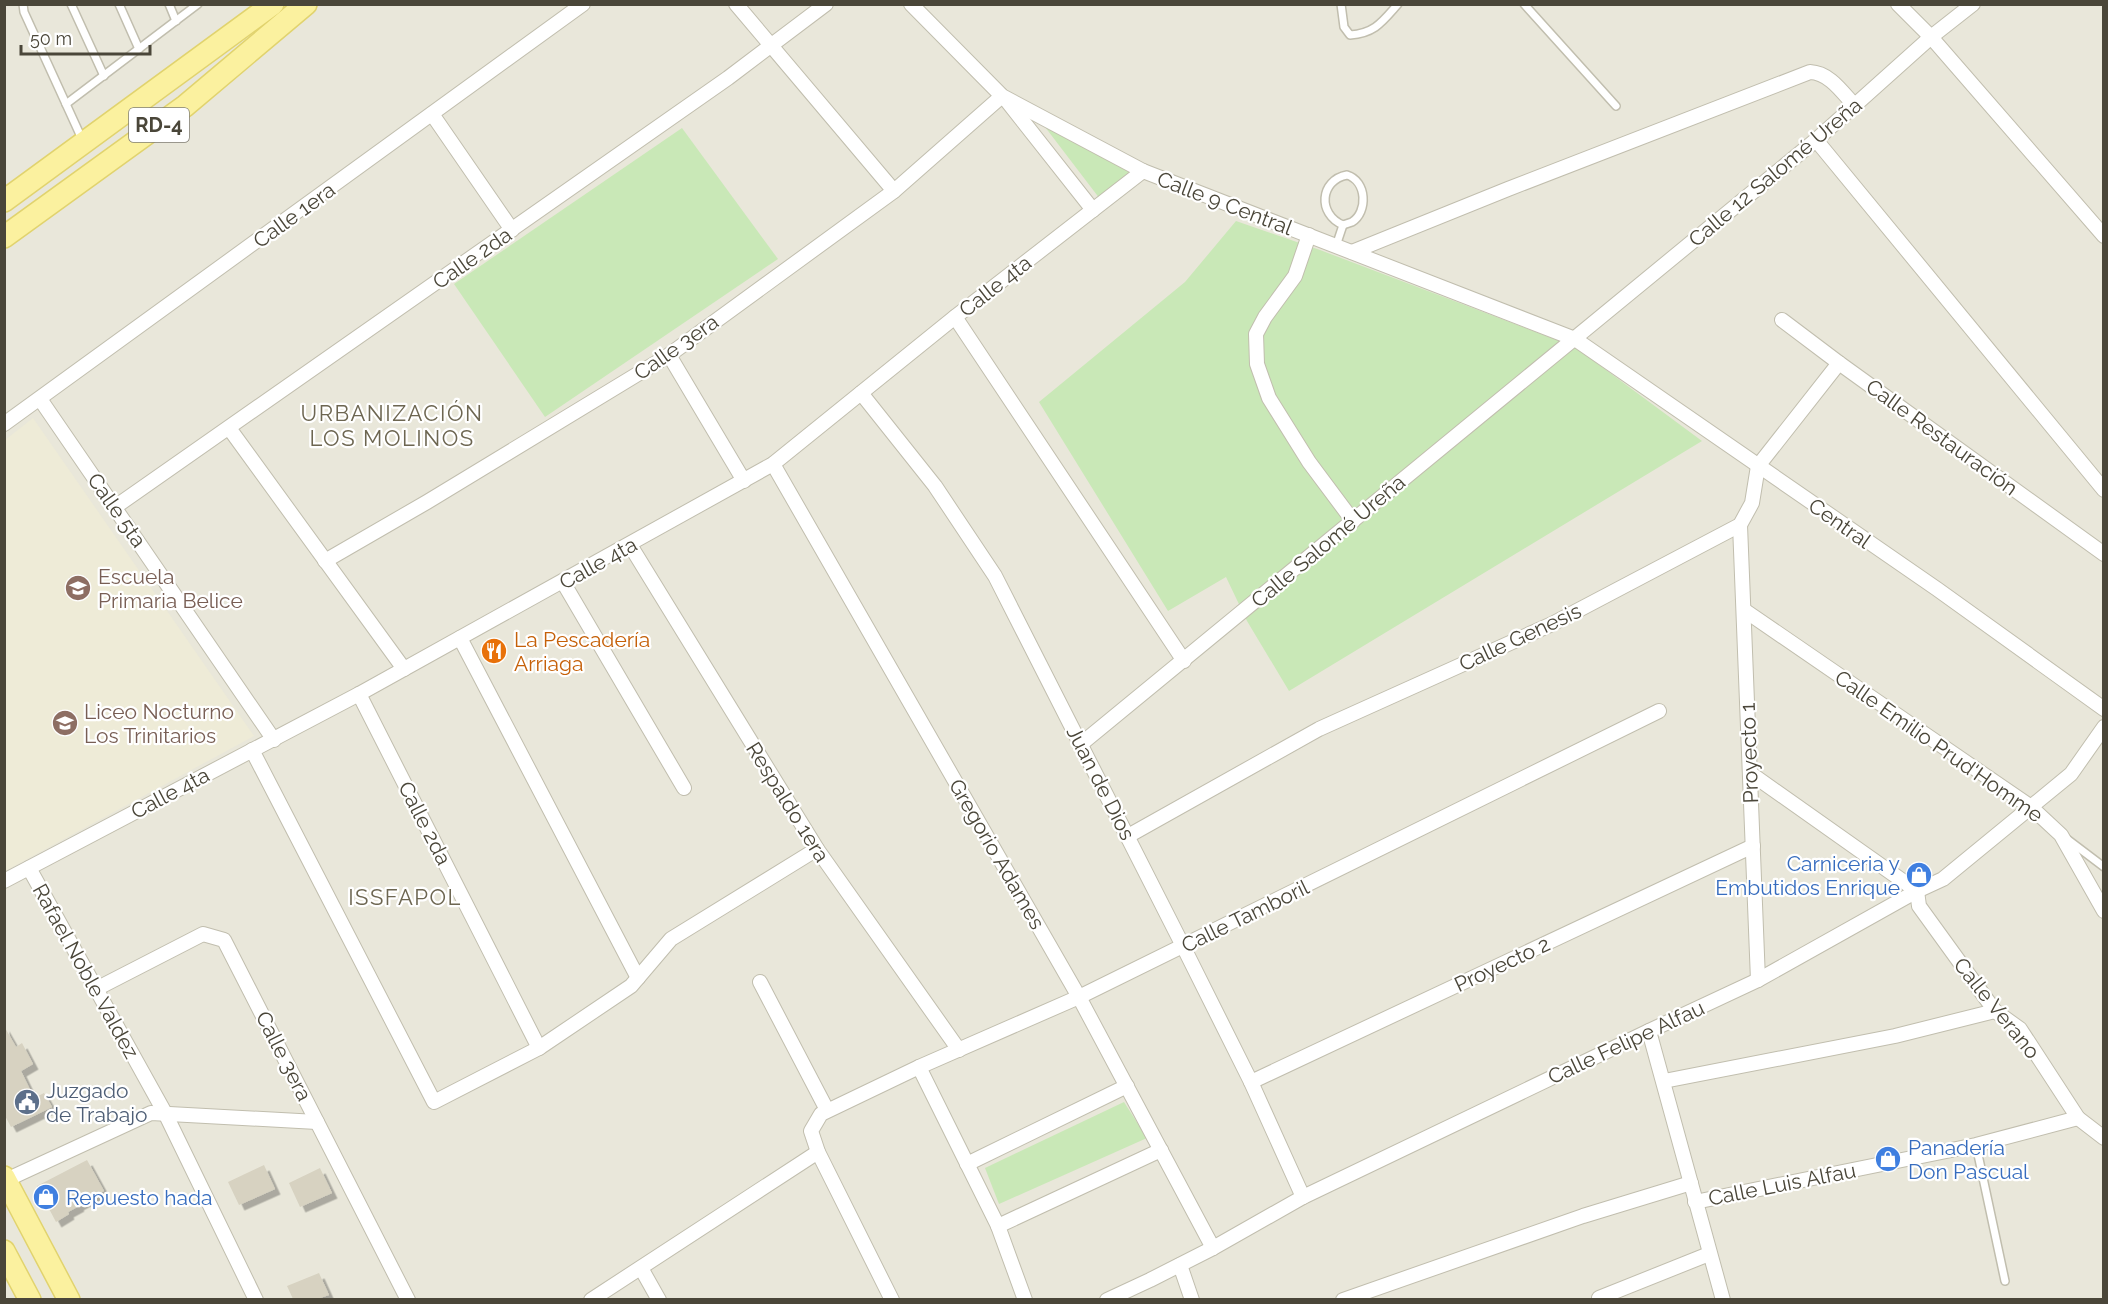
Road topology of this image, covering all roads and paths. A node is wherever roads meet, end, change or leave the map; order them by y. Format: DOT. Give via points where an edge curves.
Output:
graph roads {
  1 [pos="23,4"];
  2 [pos="71,4"];
  3 [pos="120,4"];
  4 [pos="169,4"];
  5 [pos="198,4"];
  6 [pos="273,4"];
  7 [pos="306,4"];
  8 [pos="583,4"];
  9 [pos="736,4"];
  10 [pos="826,4"];
  11 [pos="912,4"];
  12 [pos="1341,4"];
  13 [pos="1398,4"];
  14 [pos="1524,4"];
  15 [pos="1898,4"];
  16 [pos="1973,4"];
  17 [pos="176,21"];
  18 [pos="1931,37"];
  19 [pos="771,46"];
  20 [pos="139,49"];
  21 [pos="104,76"];
  22 [pos="1002,96"];
  23 [pos="66,104"];
  24 [pos="1616,106"];
  25 [pos="1855,106"];
  26 [pos="432,114"];
  27 [pos="1816,140"];
  28 [pos="84,144"];
  29 [pos="1143,171"];
  30 [pos="894,191"];
  31 [pos="4,201"];
  32 [pos="1093,210"];
  33 [pos="1343,225"];
  34 [pos="512,230"];
  35 [pos="1309,235"];
  36 [pos="2103,236"];
  37 [pos="4,237"];
  38 [pos="1336,246"];
  39 [pos="1352,252"];
  40 [pos="955,317"];
  41 [pos="1782,320"];
  42 [pos="1575,339"];
  43 [pos="669,355"];
  44 [pos="1839,363"];
  45 [pos="861,393"];
  46 [pos="40,399"];
  47 [pos="4,424"];
  48 [pos="229,428"];
  49 [pos="773,464"];
  50 [pos="1758,466"];
  51 [pos="744,481"];
  52 [pos="2103,490"];
  53 [pos="116,507"];
  54 [pos="1353,521"];
  55 [pos="1740,525"];
  56 [pos="2103,534"];
  57 [pos="630,545"];
  58 [pos="2098,550"];
  59 [pos="325,561"];
  60 [pos="563,582"];
  61 [pos="1744,610"];
  62 [pos="460,638"];
  63 [pos="1184,661"];
  64 [pos="404,669"];
  65 [pos="359,694"];
  66 [pos="2103,709"];
  67 [pos="1659,711"];
  68 [pos="2103,727"];
  69 [pos="274,740"];
  70 [pos="1081,744"];
  71 [pos="252,750"];
  72 [pos="1750,773"];
  73 [pos="684,788"];
  74 [pos="2031,807"];
  75 [pos="2061,835"];
  76 [pos="1128,836"];
  77 [pos="1753,846"];
  78 [pos="817,849"];
  79 [pos="2103,867"];
  80 [pos="29,868"];
  81 [pos="4,881"];
  82 [pos="1917,891"];
  83 [pos="2103,911"];
  84 [pos="1183,946"];
  85 [pos="638,978"];
  86 [pos="1758,980"];
  87 [pos="760,982"];
  88 [pos="96,989"];
  89 [pos="1079,997"];
  90 [pos="1995,1011"];
  91 [pos="1649,1030"];
  92 [pos="539,1048"];
  93 [pos="959,1050"];
  94 [pos="920,1067"];
  95 [pos="1664,1081"];
  96 [pos="1251,1082"];
  97 [pos="1127,1086"];
  98 [pos="827,1110"];
  99 [pos="165,1113"];
  100 [pos="2078,1118"];
  101 [pos="317,1122"];
  102 [pos="2103,1138"];
  103 [pos="1976,1145"];
  104 [pos="1161,1150"];
  105 [pos="818,1152"];
  106 [pos="967,1164"];
  107 [pos="5,1179"];
  108 [pos="1690,1183"];
  109 [pos="1303,1197"];
  110 [pos="1695,1202"];
  111 [pos="998,1226"];
  112 [pos="1213,1248"];
  113 [pos="4,1251"];
  114 [pos="1709,1254"];
  115 [pos="1180,1265"];
  116 [pos="641,1268"];
  117 [pos="2005,1281"];
  118 [pos="1599,1298"];
  119 [pos="30,1299"];
  120 [pos="69,1299"];
  121 [pos="256,1299"];
  122 [pos="408,1299"];
  123 [pos="591,1299"];
  124 [pos="658,1299"];
  125 [pos="892,1299"];
  126 [pos="1025,1299"];
  127 [pos="1107,1299"];
  128 [pos="1192,1299"];
  129 [pos="1343,1299"];
  130 [pos="1723,1299"];
  1 -- 23 [label="lane"];
  2 -- 21 [label="lane"];
  3 -- 20 [label="lane"];
  4 -- 17 [label="lane"];
  5 -- 17 [label="lane"];
  6 -- 28 [label="main road, RD-4"];
  7 -- 37 [label="main road, RD-4" via="185,106"];
  8 -- 26 [label="street, Calle 1era"];
  9 -- 19 [label="street"];
  10 -- 19 [label="street, Calle 2da"];
  11 -- 22 [label="street, Calle 9 Central"];
  12 -- 13 [label="lane" via="1344,27 1350,34 1377,28"];
  14 -- 24 [label="lane"];
  15 -- 18 [label="street"];
  16 -- 18 [label="street, Calle 12 Salomé Ureña"];
  17 -- 20 [label="lane"];
  18 -- 25 [label="street, Calle 12 Salomé Ureña"];
  18 -- 36 [label="street"];
  19 -- 30 [label="street"];
  19 -- 34 [label="street, Calle 2da"];
  20 -- 21 [label="lane"];
  21 -- 23 [label="lane"];
  22 -- 29 [label="street, Calle 9 Central"];
  22 -- 30 [label="street, Calle 3era"];
  22 -- 32 [label="street"];
  23 -- 28 [label="lane"];
  25 -- 27 [label="street, Calle 12 Salomé Ureña"];
  25 -- 39 [label="street" via="1826,76 1810,72"];
  26 -- 34 [label="street"];
  26 -- 46 [label="street, Calle 1era"];
  27 -- 42 [label="street, Calle 12 Salomé Ureña"];
  27 -- 52 [label="street"];
  28 -- 31 [label="main road, RD-4"];
  29 -- 32 [label="street, Calle 4ta"];
  29 -- 35 [label="street, Calle 9 Central"];
  30 -- 43 [label="street, Calle 3era"];
  32 -- 40 [label="street, Calle 4ta"];
  33 -- 33 [label="lane" via="1335,222 1325,207 1332,183 1347,175 1360,184 1363,201 1358,216"];
  33 -- 38 [label="lane"];
  34 -- 48 [label="street, Calle 2da"];
  35 -- 38 [label="street, Calle 9 Central"];
  35 -- 54 [label="street" via="1295,276 1256,334 1257,364 1269,398 1309,462"];
  38 -- 39 [label="street, Calle 9 Central"];
  39 -- 42 [label="street, Calle 9 Central"];
  40 -- 45 [label="street, Calle 4ta"];
  40 -- 63 [label="street"];
  41 -- 44 [label="street, Calle Restauración"];
  42 -- 50 [label="street, Central"];
  42 -- 54 [label="street, Calle Salomé Ureña"];
  43 -- 51 [label="street"];
  43 -- 59 [label="street, Calle 3era"];
  44 -- 50 [label="street"];
  44 -- 58 [label="street, Calle Restauración"];
  45 -- 49 [label="street, Calle 4ta"];
  45 -- 70 [label="street, Juan de Dios" via="935,486 995,576"];
  46 -- 47 [label="street, Calle 1era"];
  46 -- 53 [label="street, Calle 5ta"];
  48 -- 53 [label="street, Calle 2da"];
  48 -- 59 [label="street"];
  49 -- 51 [label="street, Calle 4ta"];
  49 -- 89 [label="street, Gregorio Adames"];
  50 -- 55 [label="street" via="1752,503"];
  50 -- 66 [label="street, Central"];
  51 -- 57 [label="street, Calle 4ta"];
  53 -- 69 [label="street, Calle 5ta"];
  54 -- 63 [label="street, Calle Salomé Ureña"];
  55 -- 61 [label="street, Proyecto 1"];
  55 -- 76 [label="street, Calle Genesis" via="1552,624 1319,729"];
  56 -- 58 [label="street"];
  57 -- 60 [label="street, Calle 4ta"];
  57 -- 78 [label="street, Respaldo 1era"];
  59 -- 64 [label="street"];
  60 -- 62 [label="street, Calle 4ta"];
  60 -- 73 [label="street"];
  61 -- 72 [label="street, Proyecto 1"];
  61 -- 74 [label="street, Calle Emilio Prud'Homme"];
  62 -- 64 [label="street, Calle 4ta"];
  62 -- 85 [label="street"];
  63 -- 70 [label="street, Calle Salomé Ureña"];
  64 -- 65 [label="street, Calle 4ta"];
  65 -- 69 [label="street, Calle 4ta"];
  65 -- 92 [label="street, Calle 2da"];
  67 -- 84 [label="street, Calle Tamboril"];
  68 -- 74 [label="street, Calle Felipe Alfau" via="2071,774"];
  69 -- 71 [label="street, Calle 4ta"];
  70 -- 76 [label="street, Juan de Dios"];
  71 -- 80 [label="street, Calle 4ta"];
  71 -- 92 [label="street" via="434,1102"];
  72 -- 77 [label="street, Proyecto 1"];
  72 -- 82 [label="street"];
  74 -- 75 [label="street, Calle Emilio Prud'Homme"];
  74 -- 82 [label="street, Calle Felipe Alfau" via="1942,879"];
  75 -- 79 [label="lane"];
  75 -- 83 [label="street, Calle Emilio Prud'Homme"];
  76 -- 84 [label="street, Juan de Dios"];
  77 -- 86 [label="street, Proyecto 1"];
  77 -- 96 [label="street, Proyecto 2"];
  78 -- 85 [label="street" via="670,939"];
  78 -- 93 [label="street, Respaldo 1era"];
  80 -- 81 [label="street, Calle 4ta"];
  80 -- 88 [label="street, Rafael Noble Valdez"];
  82 -- 86 [label="street, Calle Felipe Alfau"];
  82 -- 90 [label="street, Calle Verano" via="1919,906"];
  84 -- 89 [label="street, Calle Tamboril"];
  84 -- 96 [label="street, Juan de Dios"];
  85 -- 92 [label="street"];
  86 -- 91 [label="street, Calle Felipe Alfau"];
  87 -- 98 [label="street"];
  88 -- 99 [label="street, Rafael Noble Valdez"];
  88 -- 101 [label="street, Calle 3era" via="203,934 224,940"];
  89 -- 93 [label="street, Calle Tamboril"];
  89 -- 97 [label="street, Gregorio Adames"];
  90 -- 95 [label="street" via="1895,1036"];
  90 -- 100 [label="street, Calle Verano" via="2019,1029"];
  91 -- 95 [label="street"];
  91 -- 109 [label="street, Calle Felipe Alfau"];
  93 -- 94 [label="street, Calle Tamboril"];
  94 -- 98 [label="street, Calle Tamboril"];
  94 -- 106 [label="street"];
  95 -- 108 [label="street"];
  96 -- 109 [label="street, Juan de Dios"];
  97 -- 104 [label="street, Gregorio Adames"];
  97 -- 106 [label="street"];
  98 -- 105 [label="street" via="811,1131"];
  99 -- 101 [label="street"];
  99 -- 107 [label="street" via="151,1113"];
  99 -- 121 [label="street, Rafael Noble Valdez"];
  100 -- 102 [label="street, Calle Verano"];
  100 -- 103 [label="street, Calle Luis Alfau"];
  101 -- 122 [label="street, Calle 3era"];
  103 -- 110 [label="street, Calle Luis Alfau"];
  103 -- 117 [label="lane"];
  104 -- 111 [label="street"];
  104 -- 112 [label="street, Gregorio Adames"];
  105 -- 116 [label="street"];
  105 -- 125 [label="street"];
  106 -- 111 [label="street"];
  107 -- 120 [label="main road"];
  108 -- 110 [label="street"];
  108 -- 129 [label="street, Calle Luis Alfau"];
  109 -- 112 [label="street, Calle Felipe Alfau"];
  110 -- 114 [label="street"];
  111 -- 126 [label="street"];
  112 -- 115 [label="street, Calle Felipe Alfau"];
  113 -- 119 [label="main road"];
  114 -- 118 [label="street"];
  114 -- 130 [label="street"];
  115 -- 127 [label="street, Calle Felipe Alfau"];
  115 -- 128 [label="street"];
  116 -- 123 [label="street"];
  116 -- 124 [label="street"];
}
